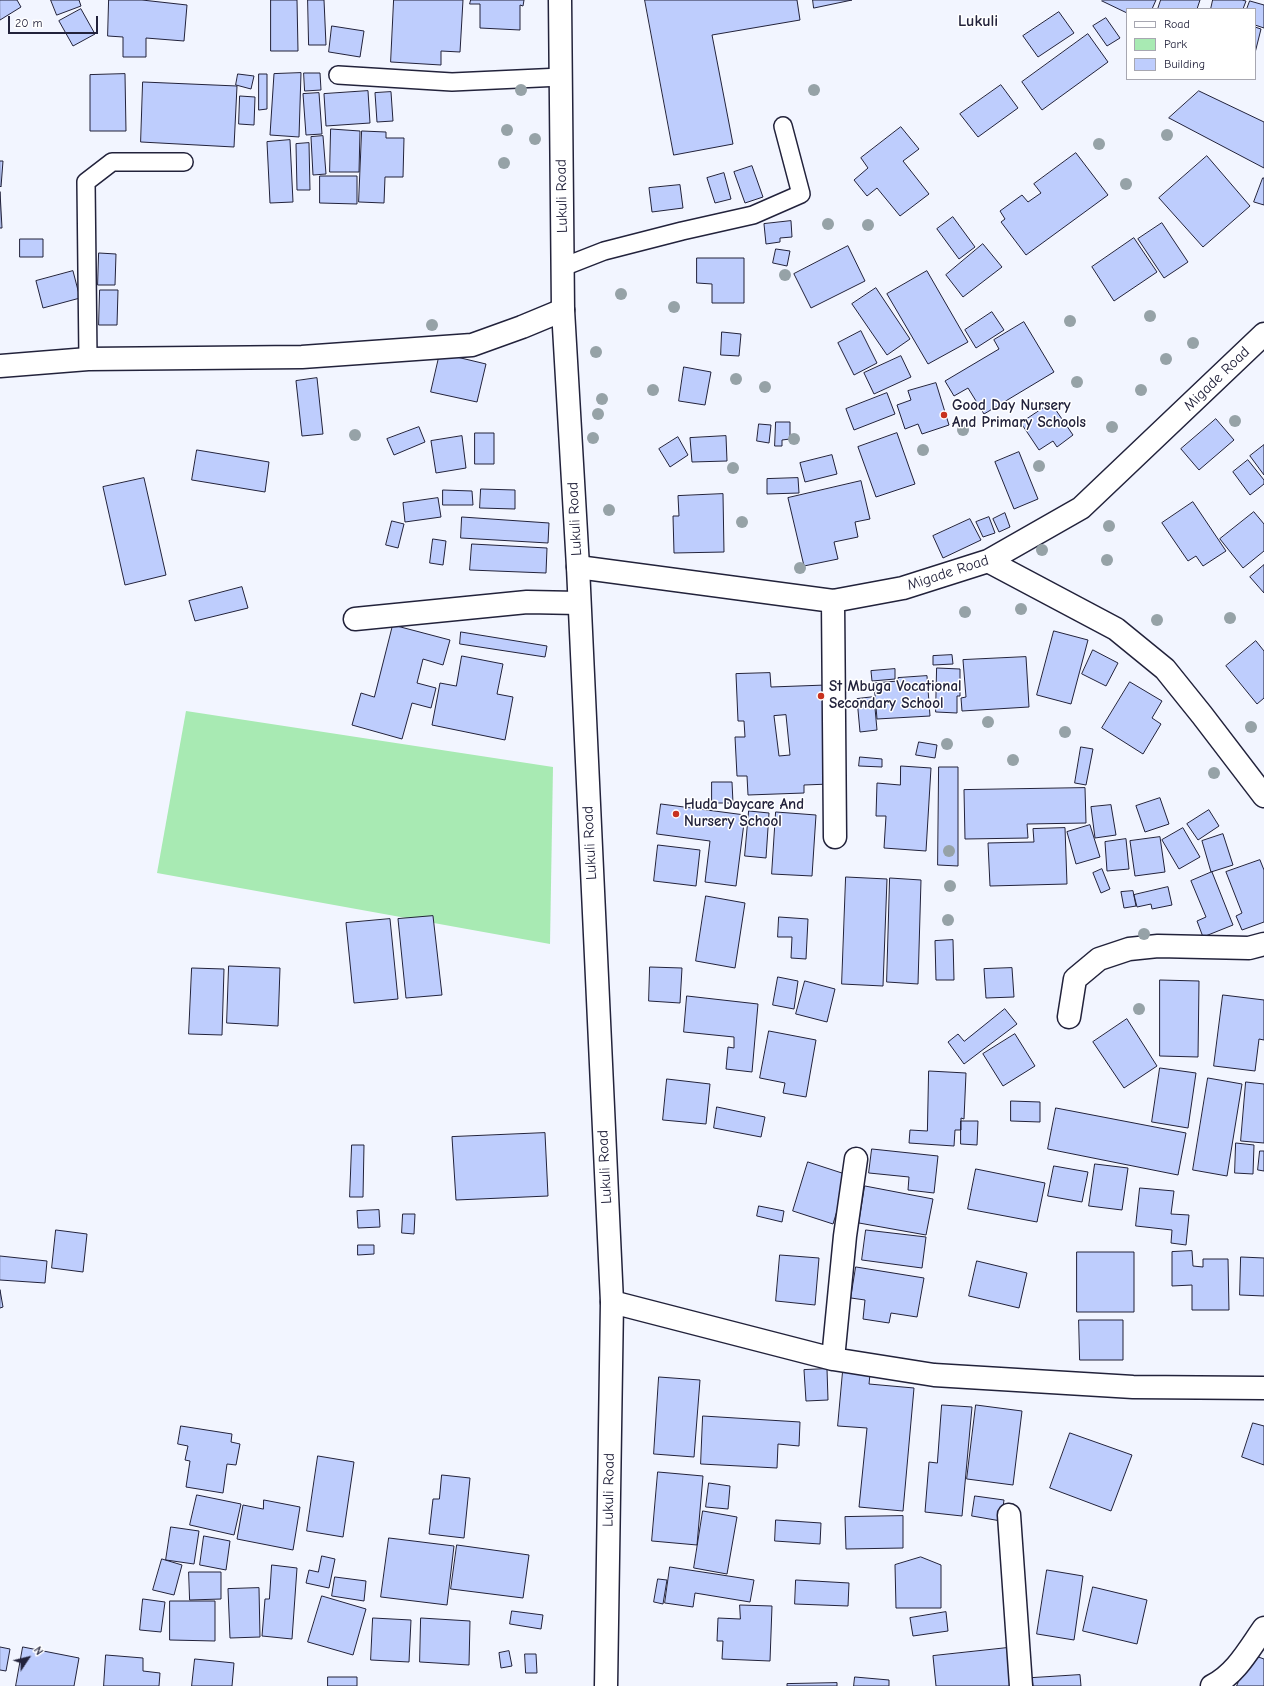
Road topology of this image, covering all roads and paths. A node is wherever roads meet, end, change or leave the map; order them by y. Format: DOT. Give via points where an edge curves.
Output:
graph roads {
  1 [pos="560,0"];
  2 [pos="338,75"];
  3 [pos="561,76"];
  4 [pos="783,126"];
  5 [pos="184,162"];
  6 [pos="563,267"];
  7 [pos="563,310"];
  8 [pos="1264,334"];
  9 [pos="88,359"];
  10 [pos="0,366"];
  11 [pos="988,561"];
  12 [pos="578,567"];
  13 [pos="833,602"];
  14 [pos="579,603"];
  15 [pos="355,619"];
  16 [pos="1264,796"];
  17 [pos="835,837"];
  18 [pos="1264,944"];
  19 [pos="1069,1017"];
  20 [pos="856,1159"];
  21 [pos="612,1302"];
  22 [pos="833,1360"];
  23 [pos="1264,1388"];
  24 [pos="1009,1514"];
  25 [pos="1264,1628"];
  26 [pos="606,1686"];
  27 [pos="1021,1686"];
  28 [pos="1212,1686"];
  1 -- 3 [label="street, Lukuli Road"];
  2 -- 3 [label="lane" via="452,82"];
  3 -- 6 [label="street, Lukuli Road"];
  4 -- 6 [label="lane" via="801,194 753,215 604,251"];
  5 -- 9 [label="lane" via="112,162 86,182"];
  6 -- 7 [label="street, Lukuli Road"];
  7 -- 9 [label="street" via="472,345 302,357"];
  7 -- 12 [label="street, Lukuli Road"];
  8 -- 11 [label="street, Migade Road" via="1081,508"];
  9 -- 10 [label="street"];
  11 -- 13 [label="street, Migade Road" via="903,588"];
  11 -- 16 [label="street" via="1116,629 1165,669"];
  12 -- 13 [label="street, Migade Road"];
  12 -- 14 [label="street, Lukuli Road"];
  13 -- 17 [label="street"];
  14 -- 15 [label="street" via="527,602"];
  14 -- 21 [label="street, Lukuli Road"];
  18 -- 19 [label="street" via="1249,948 1158,946 1129,949 1099,959 1075,979"];
  20 -- 22 [label="street" via="845,1236"];
  21 -- 22 [label="street"];
  21 -- 26 [label="street, Lukuli Road"];
  22 -- 23 [label="street" via="966,1377 1133,1387"];
  24 -- 27 [label="street"];
  25 -- 28 [label="street" via="1237,1666 1222,1681"];
}
